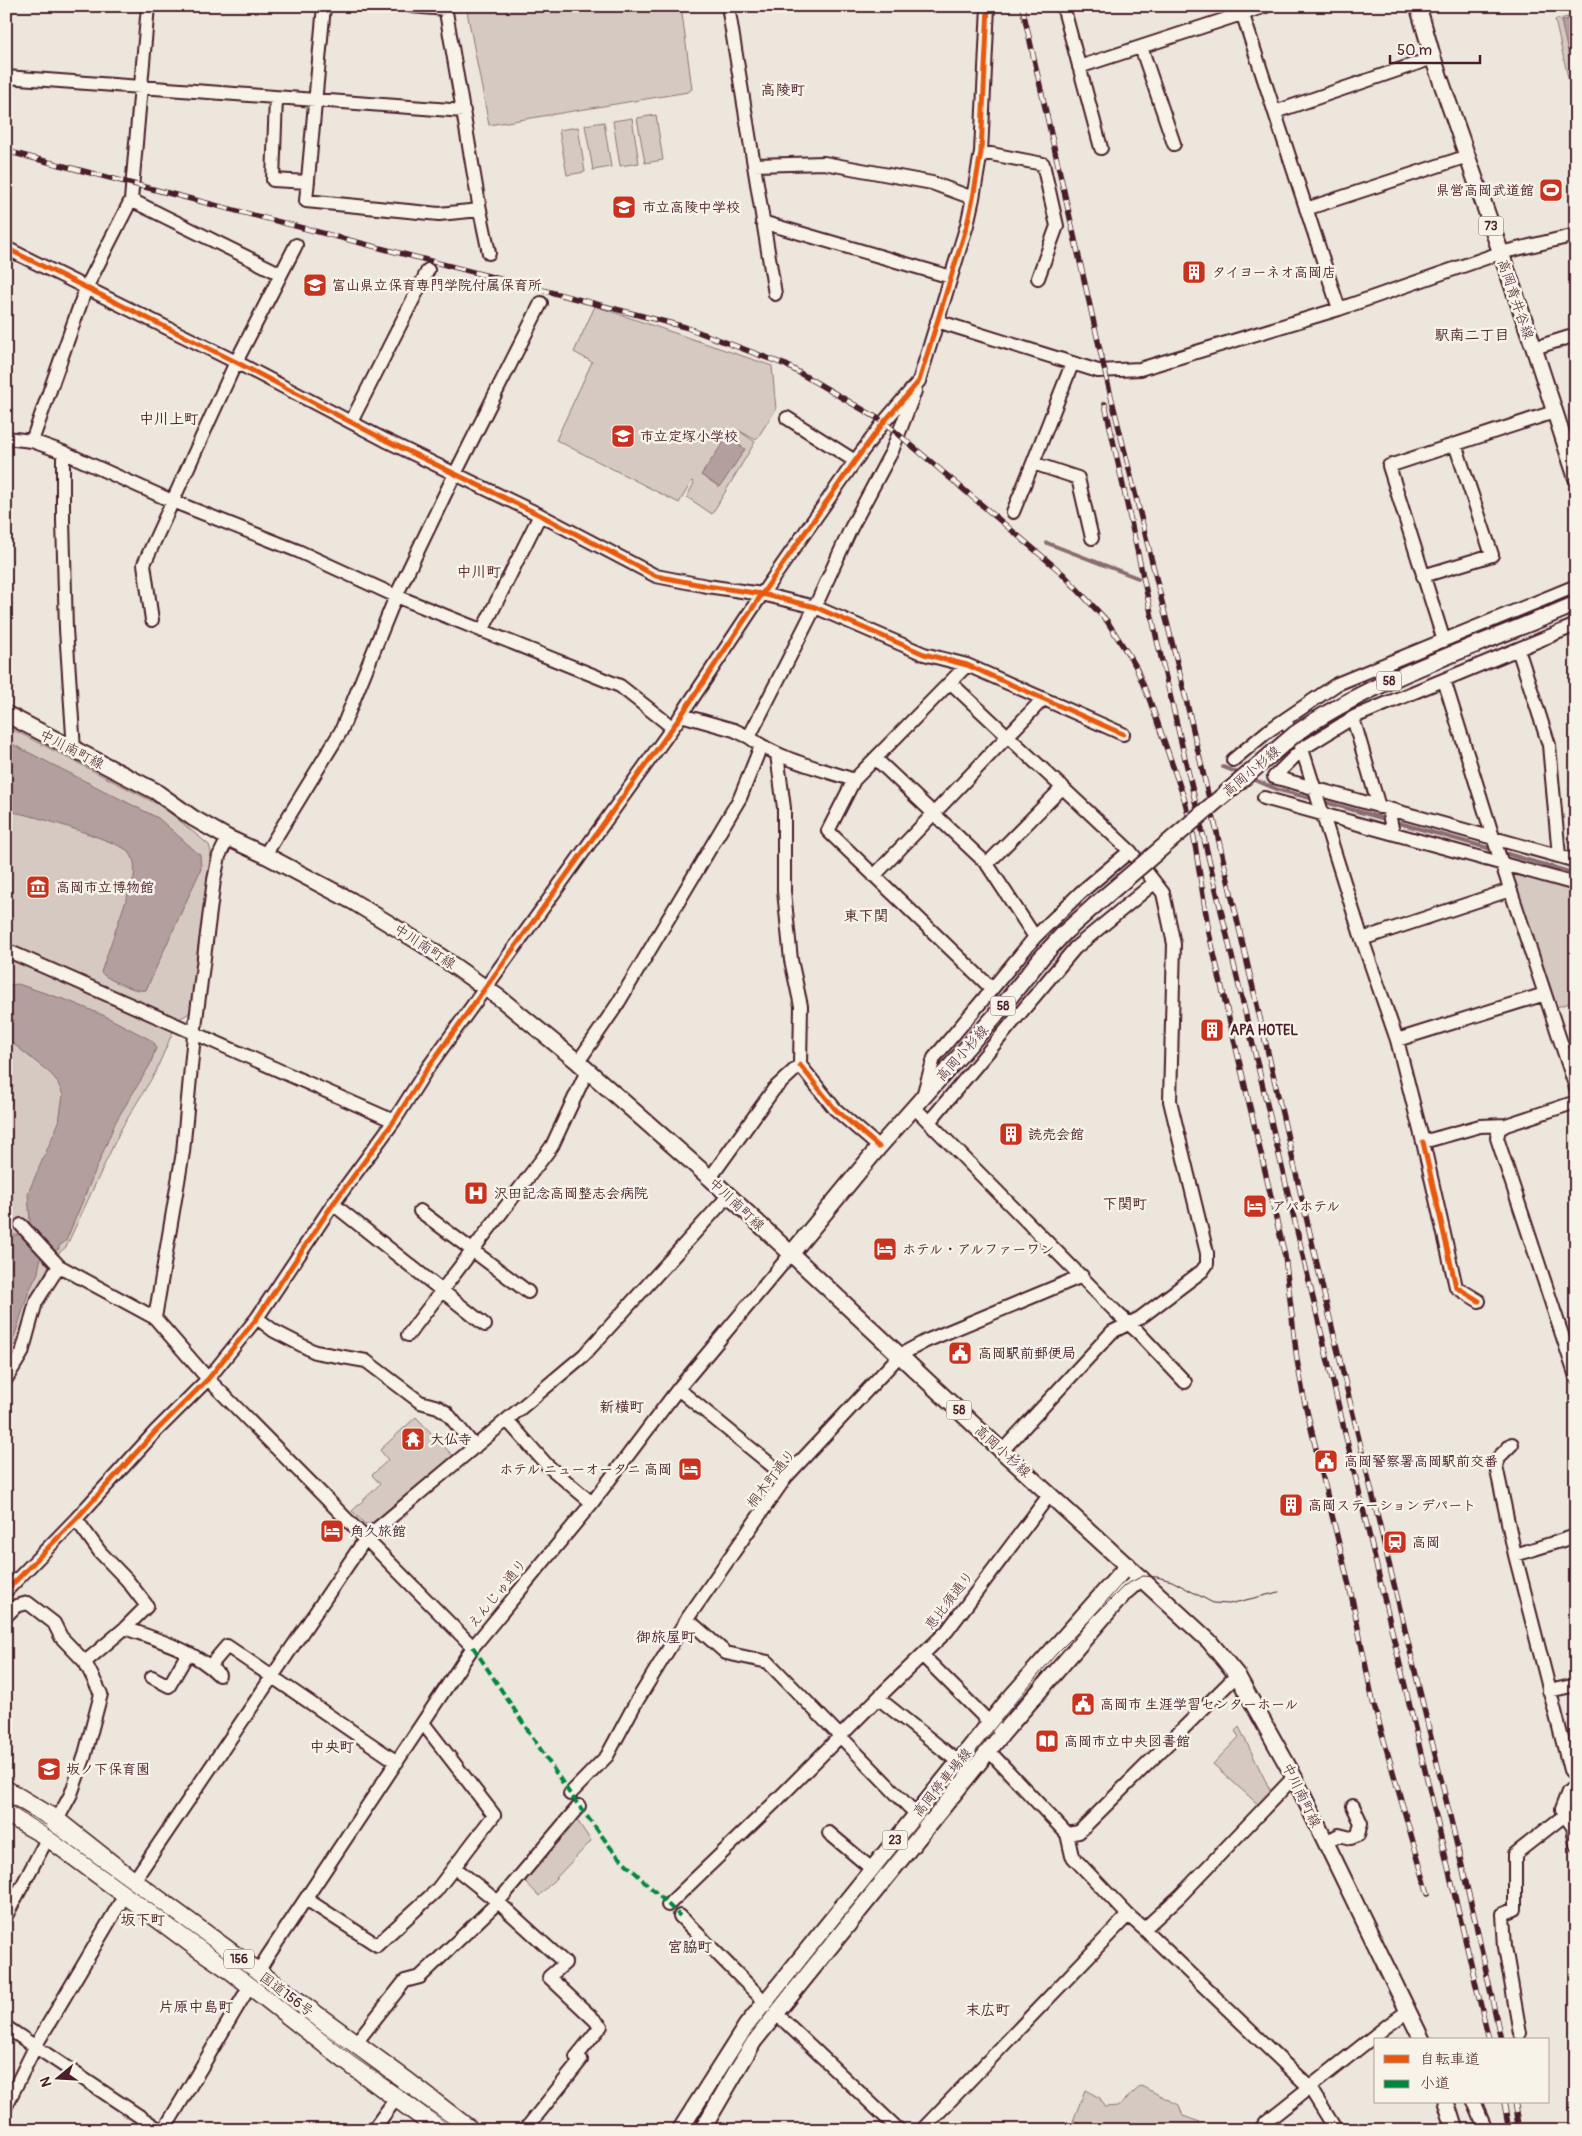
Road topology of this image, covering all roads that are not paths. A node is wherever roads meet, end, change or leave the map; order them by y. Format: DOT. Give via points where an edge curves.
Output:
graph roads {
  1 [pos="148,6"];
  2 [pos="324,6"];
  3 [pos="411,6"];
  4 [pos="728,6"];
  5 [pos="988,6"];
  6 [pos="1064,6"];
  7 [pos="1266,6"];
  8 [pos="1418,6"];
  9 [pos="445,8"];
  10 [pos="1241,10"];
  11 [pos="1141,47"];
  12 [pos="1433,58"];
  13 [pos="1079,67"];
  14 [pos="6,77"];
  15 [pos="141,88"];
  16 [pos="276,98"];
  17 [pos="317,101"];
  18 [pos="464,111"];
  19 [pos="1275,112"];
  20 [pos="1174,144"];
  21 [pos="1101,148"];
  22 [pos="981,152"];
  23 [pos="1468,156"];
  24 [pos="754,164"];
  25 [pos="308,182"];
  26 [pos="973,198"];
  27 [pos="131,200"];
  28 [pos="1306,209"];
  29 [pos="480,210"];
  30 [pos="762,222"];
  31 [pos="1576,235"];
  32 [pos="296,246"];
  33 [pos="6,248"];
  34 [pos="489,253"];
  35 [pos="1500,253"];
  36 [pos="428,270"];
  37 [pos="281,274"];
  38 [pos="951,278"];
  39 [pos="1038,278"];
  40 [pos="86,288"];
  41 [pos="774,294"];
  42 [pos="541,304"];
  43 [pos="1340,309"];
  44 [pos="936,320"];
  45 [pos="1576,335"];
  46 [pos="1534,348"];
  47 [pos="236,362"];
  48 [pos="1072,364"];
  49 [pos="919,381"];
  50 [pos="1554,412"];
  51 [pos="787,418"];
  52 [pos="351,422"];
  53 [pos="6,438"];
  54 [pos="32,441"];
  55 [pos="1455,444"];
  56 [pos="1571,444"];
  57 [pos="64,452"];
  58 [pos="856,461"];
  59 [pos="1033,464"];
  60 [pos="455,473"];
  61 [pos="1576,478"];
  62 [pos="172,501"];
  63 [pos="1013,512"];
  64 [pos="540,516"];
  65 [pos="1092,538"];
  66 [pos="1423,576"];
  67 [pos="1576,586"];
  68 [pos="762,594"];
  69 [pos="396,596"];
  70 [pos="1576,604"];
  71 [pos="815,607"];
  72 [pos="152,620"];
  73 [pos="1576,625"];
  74 [pos="482,631"];
  75 [pos="1444,641"];
  76 [pos="1518,649"];
  77 [pos="967,666"];
  78 [pos="1444,680"];
  79 [pos="951,683"];
  80 [pos="1044,699"];
  81 [pos="6,714"];
  82 [pos="681,714"];
  83 [pos="1353,718"];
  84 [pos="1284,720"];
  85 [pos="672,727"];
  86 [pos="1123,734"];
  87 [pos="1008,735"];
  88 [pos="750,738"];
  89 [pos="761,746"];
  90 [pos="1302,749"];
  91 [pos="74,750"];
  92 [pos="777,754"];
  93 [pos="876,759"];
  94 [pos="1233,760"];
  95 [pos="854,780"];
  96 [pos="1062,787"];
  97 [pos="1316,792"];
  98 [pos="1264,798"];
  99 [pos="1385,809"];
  100 [pos="1322,811"];
  101 [pos="934,814"];
  102 [pos="1393,831"];
  103 [pos="228,838"];
  104 [pos="1494,840"];
  105 [pos="1130,851"];
  106 [pos="265,855"];
  107 [pos="1559,856"];
  108 [pos="1501,861"];
  109 [pos="1576,861"];
  110 [pos="986,864"];
  111 [pos="874,876"];
  112 [pos="1154,883"];
  113 [pos="1576,884"];
  114 [pos="1510,890"];
  115 [pos="1035,937"];
  116 [pos="1362,939"];
  117 [pos="6,950"];
  118 [pos="485,988"];
  119 [pos="992,989"];
  120 [pos="1544,994"];
  121 [pos="194,1035"];
  122 [pos="1397,1040"];
  123 [pos="800,1065"];
  124 [pos="582,1067"];
  125 [pos="1576,1088"];
  126 [pos="918,1102"];
  127 [pos="1576,1102"];
  128 [pos="394,1121"];
  129 [pos="928,1122"];
  130 [pos="1506,1124"];
  131 [pos="1423,1142"];
  132 [pos="879,1146"];
  133 [pos="710,1178"];
  134 [pos="729,1195"];
  135 [pos="333,1204"];
  136 [pos="420,1211"];
  137 [pos="21,1225"];
  138 [pos="472,1250"];
  139 [pos="790,1255"];
  140 [pos="59,1266"];
  141 [pos="1082,1276"];
  142 [pos="443,1290"];
  143 [pos="528,1292"];
  144 [pos="1479,1302"];
  145 [pos="155,1318"];
  146 [pos="257,1318"];
  147 [pos="1128,1324"];
  148 [pos="485,1325"];
  149 [pos="408,1334"];
  150 [pos="1576,1338"];
  151 [pos="1571,1350"];
  152 [pos="900,1355"];
  153 [pos="1576,1377"];
  154 [pos="6,1379"];
  155 [pos="208,1379"];
  156 [pos="1185,1382"];
  157 [pos="678,1389"];
  158 [pos="507,1420"];
  159 [pos="1512,1444"];
  160 [pos="475,1446"];
  161 [pos="1002,1451"];
  162 [pos="786,1477"];
  163 [pos="1050,1494"];
  164 [pos="592,1503"];
  165 [pos="76,1519"];
  166 [pos="1576,1536"];
  167 [pos="366,1538"];
  168 [pos="1515,1555"];
  169 [pos="1128,1565"];
  170 [pos="1141,1578"];
  171 [pos="6,1591"];
  172 [pos="6,1616"];
  173 [pos="687,1620"];
  174 [pos="125,1628"];
  175 [pos="473,1647"];
  176 [pos="188,1653"];
  177 [pos="922,1654"];
  178 [pos="85,1662"];
  179 [pos="1237,1675"];
  180 [pos="152,1677"];
  181 [pos="273,1678"];
  182 [pos="1576,1685"];
  183 [pos="1549,1691"];
  184 [pos="878,1698"];
  185 [pos="990,1722"];
  186 [pos="423,1723"];
  187 [pos="1002,1733"];
  188 [pos="840,1737"];
  189 [pos="988,1750"];
  190 [pos="958,1761"];
  191 [pos="397,1762"];
  192 [pos="971,1772"];
  193 [pos="1576,1776"];
  194 [pos="1294,1777"];
  195 [pos="1576,1786"];
  196 [pos="6,1790"];
  197 [pos="570,1794"];
  198 [pos="579,1806"];
  199 [pos="1353,1806"];
  200 [pos="6,1813"];
  201 [pos="916,1814"];
  202 [pos="1564,1815"];
  203 [pos="56,1820"];
  204 [pos="928,1825"];
  205 [pos="829,1834"];
  206 [pos="1067,1834"];
  207 [pos="48,1837"];
  208 [pos="1325,1842"];
  209 [pos="1576,1845"];
  210 [pos="454,1867"];
  211 [pos="872,1869"];
  212 [pos="884,1880"];
  213 [pos="129,1887"];
  214 [pos="306,1899"];
  215 [pos="498,1902"];
  216 [pos="668,1905"];
  217 [pos="1128,1915"];
  218 [pos="6,1916"];
  219 [pos="680,1916"];
  220 [pos="1144,1929"];
  221 [pos="255,1979"];
  222 [pos="765,2002"];
  223 [pos="1408,2012"];
  224 [pos="778,2014"];
  225 [pos="6,2027"];
  226 [pos="1520,2033"];
  227 [pos="1421,2038"];
  228 [pos="355,2044"];
  229 [pos="36,2045"];
  230 [pos="408,2082"];
  231 [pos="1310,2088"];
  232 [pos="396,2098"];
  233 [pos="1447,2104"];
  234 [pos="1475,2104"];
  235 [pos="6,2106"];
  236 [pos="160,2130"];
  237 [pos="164,2130"];
  238 [pos="373,2130"];
  239 [pos="440,2130"];
  240 [pos="470,2130"];
  241 [pos="525,2130"];
  242 [pos="680,2130"];
  243 [pos="702,2130"];
  244 [pos="899,2130"];
  245 [pos="922,2130"];
  246 [pos="1260,2130"];
  247 [pos="1336,2130"];
  248 [pos="1455,2130"];
  249 [pos="1486,2130"];
  1 -- 15 [label="street"];
  2 -- 17 [label="street"];
  3 -- 9 [label="street"];
  4 -- 24 [label="street"];
  5 -- 22 [label="street"];
  6 -- 13 [label="street"];
  7 -- 10 [label="street"];
  8 -- 12 [label="main road, 高岡青井谷線 / 73"];
  9 -- 18 [label="street"];
  10 -- 11 [label="street"];
  10 -- 19 [label="street"];
  11 -- 13 [label="street"];
  11 -- 20 [label="street"];
  12 -- 19 [label="street"];
  12 -- 23 [label="main road, 高岡青井谷線 / 73"];
  13 -- 21 [label="street"];
  14 -- 15 [label="street"];
  15 -- 16 [label="street"];
  15 -- 27 [label="street"];
  16 -- 17 [label="street"];
  16 -- 25 [label="street" via="273,180"];
  17 -- 18 [label="street"];
  17 -- 25 [label="street"];
  18 -- 29 [label="street"];
  19 -- 28 [label="street"];
  22 -- 26 [label="street"];
  22 -- 39 [label="street" via="1043,164 1057,226"];
  23 -- 28 [label="street"];
  23 -- 35 [label="main road, 高岡青井谷線 / 73"];
  24 -- 26 [label="street" via="824,163 932,183"];
  24 -- 30 [label="street"];
  25 -- 29 [label="street" via="306,201 439,214"];
  26 -- 38 [label="street"];
  27 -- 37 [label="street"];
  27 -- 40 [label="street"];
  28 -- 43 [label="street"];
  29 -- 34 [label="street"];
  30 -- 38 [label="street"];
  30 -- 41 [label="street"];
  31 -- 35 [label="street"];
  32 -- 37 [label="street"];
  33 -- 40 [label="street"];
  35 -- 43 [label="street"];
  35 -- 46 [label="main road, 高岡青井谷線 / 73"];
  36 -- 52 [label="street"];
  37 -- 47 [label="street"];
  38 -- 44 [label="street"];
  40 -- 47 [label="street"];
  40 -- 54 [label="street"];
  42 -- 60 [label="street"];
  43 -- 48 [label="street" via="1140,369 1098,371"];
  44 -- 48 [label="street"];
  44 -- 49 [label="street"];
  45 -- 46 [label="street"];
  46 -- 50 [label="main road, 高岡青井谷線 / 73"];
  47 -- 52 [label="street"];
  47 -- 62 [label="street"];
  48 -- 59 [label="street"];
  49 -- 58 [label="street"];
  49 -- 71 [label="street" via="892,451 851,528"];
  50 -- 55 [label="street"];
  50 -- 56 [label="main road, 高岡青井谷線 / 73"];
  51 -- 58 [label="street"];
  52 -- 60 [label="street"];
  53 -- 54 [label="street"];
  54 -- 57 [label="street"];
  55 -- 66 [label="street" via="1389,466"];
  55 -- 66 [label="street" via="1492,555"];
  56 -- 61 [label="main road, 高岡青井谷線 / 73"];
  57 -- 62 [label="street"];
  57 -- 91 [label="street" via="66,629"];
  58 -- 68 [label="street"];
  59 -- 63 [label="street"];
  59 -- 65 [label="street" via="1078,478"];
  60 -- 64 [label="street"];
  60 -- 69 [label="street"];
  62 -- 69 [label="street" via="298,551"];
  62 -- 72 [label="street" via="144,564"];
  64 -- 68 [label="street" via="656,576"];
  64 -- 74 [label="street"];
  66 -- 75 [label="street"];
  67 -- 75 [label="street"];
  68 -- 71 [label="street"];
  68 -- 82 [label="street"];
  69 -- 74 [label="street"];
  69 -- 106 [label="street" via="341,731"];
  70 -- 126 [label="main road, 高岡小杉線 / 58, bridge" via="1383,684 1326,712 1282,745 1064,933"];
  71 -- 77 [label="street" via="924,654"];
  71 -- 88 [label="street"];
  73 -- 76 [label="street"];
  74 -- 85 [label="street" via="620,686"];
  75 -- 84 [label="street" via="1337,684"];
  76 -- 78 [label="street"];
  76 -- 107 [label="street" via="1549,745"];
  77 -- 79 [label="street"];
  77 -- 80 [label="street"];
  78 -- 83 [label="street"];
  78 -- 104 [label="street"];
  79 -- 87 [label="street"];
  79 -- 93 [label="street"];
  80 -- 86 [label="street"];
  80 -- 87 [label="street"];
  81 -- 91 [label="main road, 中川南町線"];
  82 -- 85 [label="street"];
  82 -- 88 [label="street"];
  83 -- 90 [label="street"];
  83 -- 99 [label="street"];
  84 -- 90 [label="street"];
  84 -- 94 [label="street"];
  85 -- 118 [label="street"];
  87 -- 96 [label="street"];
  87 -- 101 [label="street"];
  88 -- 89 [label="street"];
  89 -- 92 [label="street"];
  89 -- 124 [label="street" via="740,798"];
  90 -- 97 [label="street"];
  90 -- 97 [label="street" via="1274,777"];
  91 -- 103 [label="main road, 中川南町線" via="155,791"];
  92 -- 95 [label="street"];
  92 -- 123 [label="street" via="784,808 784,892 790,960 801,1006"];
  93 -- 95 [label="street"];
  93 -- 101 [label="street"];
  95 -- 111 [label="street" via="828,831"];
  96 -- 105 [label="street"];
  96 -- 110 [label="street"];
  97 -- 99 [label="street"];
  97 -- 100 [label="street"];
  98 -- 100 [label="street"];
  99 -- 102 [label="street"];
  99 -- 104 [label="street"];
  100 -- 102 [label="street"];
  100 -- 116 [label="street"];
  101 -- 110 [label="street"];
  101 -- 111 [label="street"];
  102 -- 108 [label="street"];
  103 -- 106 [label="main road, 中川南町線"];
  103 -- 121 [label="street" via="219,856 214,880"];
  104 -- 107 [label="street"];
  104 -- 108 [label="street"];
  105 -- 112 [label="street"];
  105 -- 115 [label="street"];
  106 -- 118 [label="main road, 中川南町線" via="352,901 424,945"];
  107 -- 109 [label="street"];
  108 -- 113 [label="street"];
  108 -- 114 [label="street"];
  110 -- 115 [label="street"];
  111 -- 119 [label="street"];
  112 -- 129 [label="street" via="1075,948"];
  112 -- 147 [label="street" via="1163,893 1174,944 1170,1101 1207,1264 1202,1271"];
  114 -- 116 [label="street"];
  114 -- 120 [label="street"];
  115 -- 119 [label="street"];
  116 -- 122 [label="street"];
  117 -- 121 [label="street"];
  118 -- 124 [label="main road, 中川南町線"];
  118 -- 128 [label="street"];
  119 -- 126 [label="street" via="934,1058"];
  120 -- 122 [label="street"];
  120 -- 125 [label="street"];
  121 -- 128 [label="street" via="240,1052"];
  121 -- 145 [label="street" via="183,1152"];
  122 -- 131 [label="street"];
  123 -- 132 [label="street" via="835,1109"];
  123 -- 133 [label="street" via="774,1089"];
  124 -- 133 [label="main road, 中川南町線"];
  124 -- 138 [label="street" via="552,1146"];
  126 -- 129 [label="street"];
  126 -- 132 [label="main road, 高岡小杉線 / 58"];
  127 -- 130 [label="street"];
  128 -- 135 [label="street"];
  129 -- 141 [label="street"];
  130 -- 131 [label="street" via="1480,1126"];
  130 -- 151 [label="street" via="1499,1129 1498,1138"];
  131 -- 144 [label="street" via="1456,1287"];
  132 -- 139 [label="main road, 高岡小杉線 / 58"];
  133 -- 134 [label="main road, 中川南町線"];
  134 -- 139 [label="main road, 中川南町線"];
  134 -- 158 [label="street" via="584,1355"];
  135 -- 142 [label="street"];
  135 -- 146 [label="street"];
  136 -- 138 [label="street"];
  137 -- 140 [label="street"];
  138 -- 142 [label="street"];
  138 -- 143 [label="street"];
  139 -- 152 [label="main road, 高岡小杉線 / 58"];
  139 -- 157 [label="street, えんじゅ通り"];
  140 -- 145 [label="street"];
  140 -- 154 [label="street" via="36,1302 22,1354"];
  141 -- 147 [label="street"];
  141 -- 152 [label="street, 桐木町通り"];
  142 -- 148 [label="street"];
  142 -- 149 [label="street"];
  145 -- 155 [label="street"];
  146 -- 155 [label="street"];
  146 -- 160 [label="street" via="274,1332 315,1352 366,1361 420,1402 447,1413"];
  147 -- 156 [label="street"];
  147 -- 161 [label="street" via="1112,1332"];
  150 -- 151 [label="street"];
  151 -- 153 [label="street"];
  152 -- 161 [label="main road, 高岡小杉線 / 58"];
  152 -- 162 [label="street, 桐木町通り"];
  155 -- 165 [label="street"];
  155 -- 167 [label="street"];
  157 -- 162 [label="street"];
  157 -- 164 [label="street, えんじゅ通り"];
  158 -- 160 [label="street"];
  158 -- 164 [label="street" via="547,1465"];
  159 -- 168 [label="street" via="1498,1458 1496,1466"];
  160 -- 167 [label="street"];
  161 -- 163 [label="main road, 高岡小杉線 / 58"];
  162 -- 173 [label="street, 桐木町通り"];
  163 -- 169 [label="main road, 高岡小杉線 / 58"];
  163 -- 177 [label="street, 恵比須通り" via="947,1631"];
  164 -- 175 [label="street, えんじゅ通り"];
  165 -- 171 [label="street"];
  165 -- 174 [label="street" via="147,1606"];
  166 -- 168 [label="street"];
  167 -- 175 [label="street"];
  167 -- 181 [label="street"];
  168 -- 183 [label="street"];
  169 -- 170 [label="main road, 高岡小杉線 / 58"];
  169 -- 185 [label="main road, 高岡停車場線 / 23"];
  170 -- 179 [label="main road, 中川南町線" via="1209,1640"];
  170 -- 187 [label="main road, 高岡停車場線 / 23" via="1125,1592"];
  172 -- 178 [label="street" via="16,1606 28,1603 54,1623 61,1637"];
  173 -- 188 [label="street" via="726,1652 768,1662"];
  173 -- 197 [label="street, 桐木町通り" via="607,1756"];
  174 -- 176 [label="street"];
  174 -- 178 [label="street"];
  175 -- 186 [label="street, えんじゅ通り"];
  176 -- 180 [label="street" via="169,1686"];
  176 -- 181 [label="street" via="215,1671 227,1646"];
  177 -- 184 [label="street, 恵比須通り"];
  177 -- 185 [label="street"];
  178 -- 203 [label="street" via="101,1694 84,1758 71,1794"];
  179 -- 194 [label="main road, 中川南町線"];
  179 -- 206 [label="street" via="1079,1832"];
  181 -- 191 [label="street"];
  181 -- 213 [label="street"];
  182 -- 183 [label="street"];
  183 -- 193 [label="street" via="1570,1770"];
  184 -- 188 [label="street, 恵比須通り"];
  184 -- 190 [label="street"];
  185 -- 187 [label="street"];
  185 -- 190 [label="main road, 高岡停車場線 / 23"];
  186 -- 191 [label="street, えんじゅ通り"];
  186 -- 210 [label="street" via="494,1815"];
  187 -- 189 [label="main road, 高岡停車場線 / 23"];
  188 -- 201 [label="street"];
  188 -- 216 [label="street, 恵比須通り"];
  189 -- 192 [label="main road, 高岡停車場線 / 23"];
  189 -- 206 [label="street"];
  190 -- 192 [label="street"];
  190 -- 201 [label="main road, 高岡停車場線 / 23"];
  191 -- 214 [label="street, えんじゅ通り"];
  192 -- 204 [label="main road, 高岡停車場線 / 23"];
  194 -- 208 [label="main road, 中川南町線"];
  194 -- 220 [label="street"];
  195 -- 202 [label="street" via="1568,1792 1560,1810"];
  196 -- 203 [label="highway, 国道156号 / 156"];
  198 -- 215 [label="street"];
  199 -- 208 [label="street" via="1361,1823 1358,1835 1351,1838 1339,1836"];
  200 -- 207 [label="highway, 国道156号 / 156"];
  201 -- 204 [label="street"];
  201 -- 211 [label="main road, 高岡停車場線 / 23"];
  202 -- 209 [label="street" via="1573,1827"];
  202 -- 226 [label="street" via="1515,1854 1516,1909 1503,1914 1505,1947"];
  203 -- 207 [label="street"];
  203 -- 213 [label="highway, 国道156号 / 156"];
  204 -- 212 [label="main road, 高岡停車場線 / 23"];
  205 -- 211 [label="street"];
  206 -- 217 [label="street" via="1072,1856"];
  207 -- 213 [label="highway, 国道156号 / 156"];
  207 -- 218 [label="street"];
  208 -- 223 [label="main road, 中川南町線"];
  210 -- 214 [label="street" via="436,1891 377,1945"];
  210 -- 215 [label="street"];
  211 -- 212 [label="street"];
  211 -- 222 [label="main road, 高岡停車場線 / 23"];
  212 -- 224 [label="main road, 高岡停車場線 / 23"];
  213 -- 221 [label="highway, 国道156号 / 156"];
  213 -- 229 [label="street"];
  214 -- 221 [label="street, えんじゅ通り"];
  215 -- 228 [label="street" via="420,1977 405,1981"];
  215 -- 241 [label="street" via="565,1963 549,1977 601,2026 576,2056 581,2060"];
  217 -- 220 [label="street"];
  217 -- 245 [label="street"];
  219 -- 222 [label="street"];
  220 -- 231 [label="street"];
  221 -- 228 [label="highway, 国道156号 / 156"];
  221 -- 232 [label="highway, 国道156号 / 156"];
  221 -- 237 [label="street, えんじゅ通り"];
  222 -- 224 [label="street"];
  222 -- 242 [label="main road, 高岡停車場線 / 23" via="746,2026"];
  223 -- 227 [label="main road, 中川南町線"];
  223 -- 231 [label="street"];
  224 -- 243 [label="main road, 高岡停車場線 / 23" via="754,2042"];
  224 -- 244 [label="street"];
  225 -- 229 [label="street"];
  228 -- 230 [label="highway, 国道156号 / 156"];
  229 -- 235 [label="street"];
  229 -- 236 [label="street"];
  230 -- 232 [label="street"];
  230 -- 240 [label="highway, 国道156号 / 156"];
  231 -- 246 [label="street"];
  231 -- 247 [label="street"];
  232 -- 238 [label="street"];
  232 -- 239 [label="highway, 国道156号 / 156"];
  233 -- 248 [label="main road"];
  234 -- 249 [label="street"];
}
